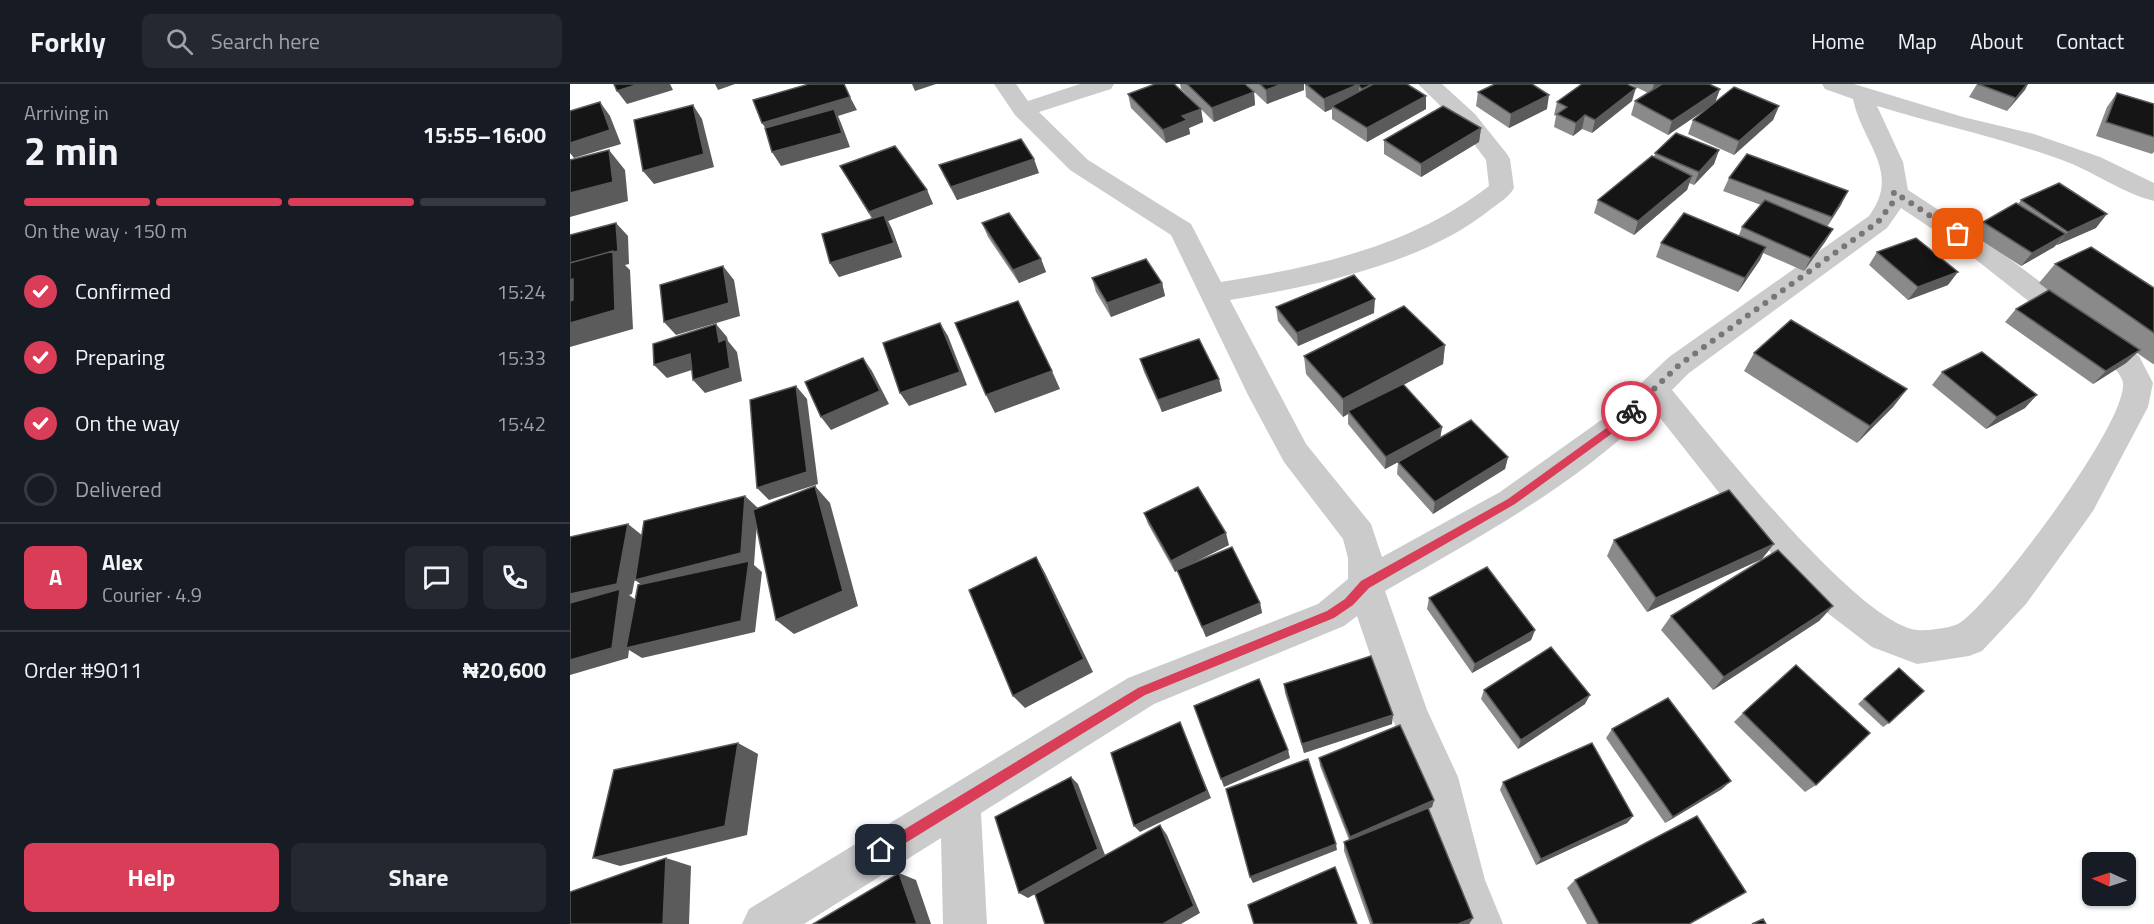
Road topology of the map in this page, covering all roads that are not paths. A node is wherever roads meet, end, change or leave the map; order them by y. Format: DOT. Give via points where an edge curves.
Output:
graph roads {
  1 [pos="1005,84"];
  2 [pos="1103,84"];
  3 [pos="1429,84"];
  4 [pos="1833,84"];
  5 [pos="1863,95"];
  6 [pos="1023,110"];
  7 [pos="1894,192"];
  8 [pos="2154,193"];
  9 [pos="1212,293"];
  10 [pos="1654,389"];
  11 [pos="1365,584"];
  12 [pos="960,802"];
  13 [pos="764,924"];
  14 [pos="965,924"];
  15 [pos="1481,924"];
  1 -- 6 [label="street"];
  2 -- 6 [label="street"];
  3 -- 9 [label="street" via="1467,119 1498,159 1502,188 1480,209 1333,271"];
  4 -- 5 [label="street"];
  5 -- 7 [label="street" via="1871,124 1892,165"];
  5 -- 8 [label="street" via="2026,139 2091,162"];
  6 -- 9 [label="street" via="1079,165 1182,230"];
  7 -- 10 [label="street" via="1893,202 1878,222 1679,365"];
  7 -- 10 [label="street" via="1974,245 2129,364 2138,383 2133,407 2081,501 2014,593 1969,639 1917,647 1885,635 1830,594 1740,494"];
  9 -- 11 [label="street" via="1295,453 1359,534 1365,558"];
  10 -- 11 [label="street" via="1615,427 1512,502"];
  11 -- 12 [label="street" via="1330,615 1142,692"];
  11 -- 15 [label="street" via="1406,705 1438,777 1464,880"];
  12 -- 13 [label="street"];
  12 -- 14 [label="street"];
}
